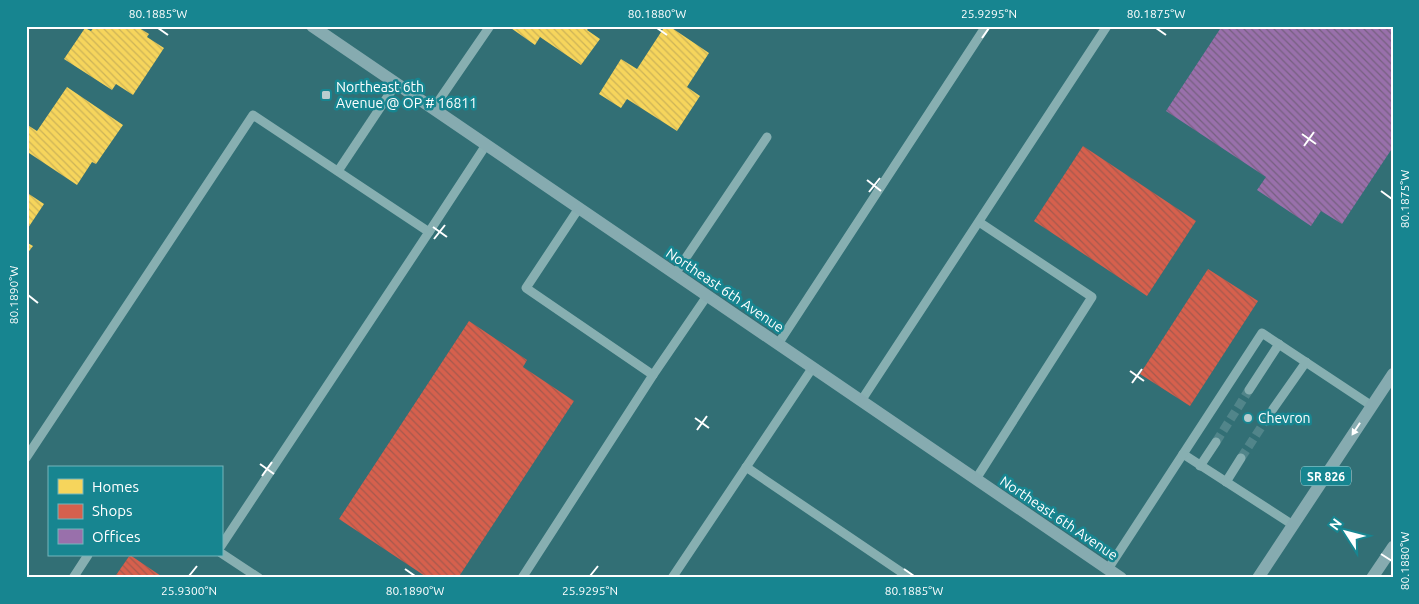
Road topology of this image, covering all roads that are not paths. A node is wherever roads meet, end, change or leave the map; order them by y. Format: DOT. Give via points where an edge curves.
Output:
graph roads {
  1 [pos="312,26"];
  2 [pos="490,26"];
  3 [pos="986,26"];
  4 [pos="1107,26"];
  5 [pos="396,84"];
  6 [pos="433,109"];
  7 [pos="767,136"];
  8 [pos="486,145"];
  9 [pos="338,171"];
  10 [pos="579,208"];
  11 [pos="978,222"];
  12 [pos="429,232"];
  13 [pos="675,274"];
  14 [pos="707,296"];
  15 [pos="778,344"];
  16 [pos="1279,344"];
  17 [pos="1306,362"];
  18 [pos="813,368"];
  19 [pos="1393,374"];
  20 [pos="653,375"];
  21 [pos="1249,390"];
  22 [pos="862,401"];
  23 [pos="1372,406"];
  24 [pos="1274,409"];
  25 [pos="1216,442"];
  26 [pos="1183,454"];
  27 [pos="26,458"];
  28 [pos="1241,458"];
  29 [pos="746,466"];
  30 [pos="1200,466"];
  31 [pos="976,479"];
  32 [pos="1226,482"];
  33 [pos="1294,525"];
  34 [pos="222,544"];
  35 [pos="1392,548"];
  36 [pos="222,554"];
  37 [pos="87,556"];
  38 [pos="1108,569"];
  39 [pos="73,578"];
  40 [pos="259,578"];
  41 [pos="522,578"];
  42 [pos="672,578"];
  43 [pos="910,578"];
  44 [pos="1121,578"];
  45 [pos="1258,578"];
  46 [pos="1372,578"];
  1 -- 5 [label="main road, Northeast 6th Avenue"];
  2 -- 6 [label="lane"];
  3 -- 15 [label="lane"];
  4 -- 11 [label="lane"];
  5 -- 6 [label="main road, Northeast 6th Avenue"];
  5 -- 9 [label="lane"];
  6 -- 8 [label="main road, Northeast 6th Avenue"];
  7 -- 13 [label="lane"];
  8 -- 10 [label="main road, Northeast 6th Avenue"];
  8 -- 12 [label="lane"];
  9 -- 12 [label="lane"];
  9 -- 27 [label="lane" via="253,115"];
  10 -- 13 [label="main road, Northeast 6th Avenue"];
  10 -- 20 [label="lane" via="526,288"];
  11 -- 22 [label="lane"];
  11 -- 31 [label="lane" via="1092,297"];
  12 -- 34 [label="lane"];
  13 -- 14 [label="main road, Northeast 6th Avenue"];
  14 -- 15 [label="main road, Northeast 6th Avenue"];
  14 -- 20 [label="lane"];
  15 -- 18 [label="main road, Northeast 6th Avenue"];
  16 -- 17 [label="lane"];
  16 -- 21 [label="lane"];
  16 -- 26 [label="lane" via="1262,333"];
  17 -- 23 [label="lane"];
  17 -- 24 [label="lane"];
  18 -- 22 [label="main road, Northeast 6th Avenue"];
  18 -- 29 [label="lane"];
  19 -- 23 [label="main road, SR 826"];
  20 -- 41 [label="lane"];
  22 -- 31 [label="main road, Northeast 6th Avenue"];
  23 -- 33 [label="main road, SR 826, one-way"];
  25 -- 30 [label="lane"];
  26 -- 30 [label="lane"];
  26 -- 38 [label="lane"];
  28 -- 32 [label="lane"];
  29 -- 42 [label="lane"];
  29 -- 43 [label="lane"];
  30 -- 32 [label="lane"];
  31 -- 38 [label="main road, Northeast 6th Avenue"];
  32 -- 33 [label="lane"];
  33 -- 45 [label="main road, SR 826"];
  35 -- 46 [label="main road"];
  36 -- 40 [label="lane"];
  37 -- 39 [label="lane"];
  38 -- 44 [label="main road, Northeast 6th Avenue"];
}
